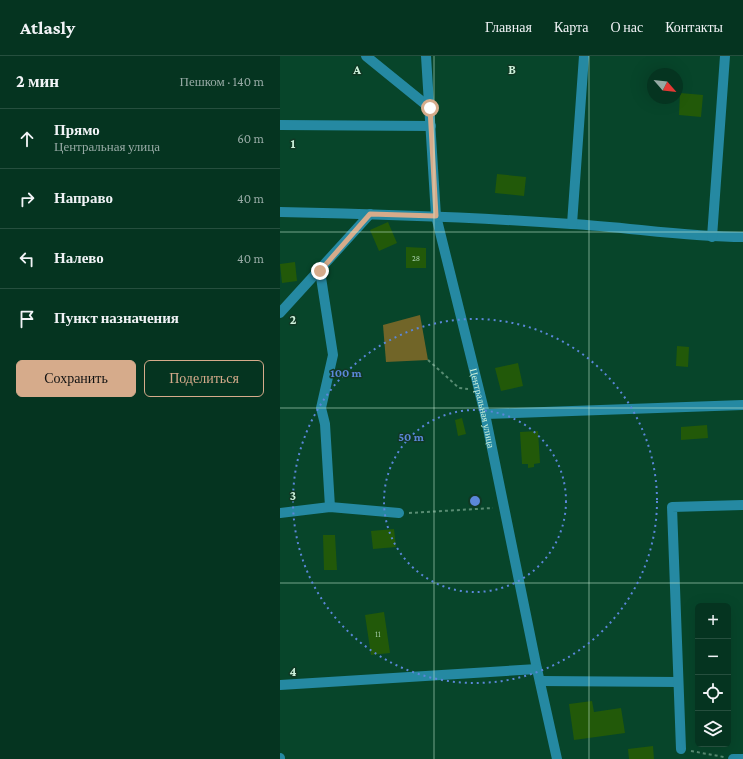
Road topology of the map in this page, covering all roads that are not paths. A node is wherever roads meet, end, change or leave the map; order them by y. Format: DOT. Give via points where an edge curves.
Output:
graph roads {
  1 [pos="366,56"];
  2 [pos="426,56"];
  3 [pos="584,56"];
  4 [pos="725,56"];
  5 [pos="430,108"];
  6 [pos="280,125"];
  7 [pos="431,126"];
  8 [pos="280,212"];
  9 [pos="370,214"];
  10 [pos="436,216"];
  11 [pos="572,224"];
  12 [pos="712,237"];
  13 [pos="743,237"];
  14 [pos="320,271"];
  15 [pos="280,313"];
  16 [pos="743,405"];
  17 [pos="485,414"];
  18 [pos="743,505"];
  19 [pos="330,507"];
  20 [pos="399,513"];
  21 [pos="280,514"];
  22 [pos="537,668"];
  23 [pos="540,681"];
  24 [pos="678,682"];
  25 [pos="280,685"];
  26 [pos="681,749"];
  27 [pos="557,759"];
  28 [pos="733,759"];
  29 [pos="743,759"];
  1 -- 5 [label="street"];
  2 -- 5 [label="street, Центральная улица"];
  3 -- 11 [label="street"];
  4 -- 12 [label="street"];
  5 -- 7 [label="street, Центральная улица"];
  6 -- 7 [label="street"];
  7 -- 10 [label="street, Центральная улица"];
  8 -- 9 [label="street"];
  9 -- 10 [label="street"];
  9 -- 14 [label="street"];
  10 -- 11 [label="street"];
  10 -- 17 [label="street, Центральная улица"];
  11 -- 12 [label="street"];
  12 -- 13 [label="street"];
  14 -- 15 [label="street"];
  14 -- 19 [label="street" via="333,355 321,408 325,424"];
  16 -- 17 [label="street"];
  17 -- 22 [label="street, Центральная улица"];
  18 -- 24 [label="street" via="672,507"];
  19 -- 20 [label="street"];
  19 -- 21 [label="street"];
  22 -- 23 [label="street, Центральная улица"];
  22 -- 25 [label="street"];
  23 -- 24 [label="street"];
  23 -- 27 [label="street, Центральная улица"];
  24 -- 26 [label="street"];
  28 -- 29 [label="street"];
}
